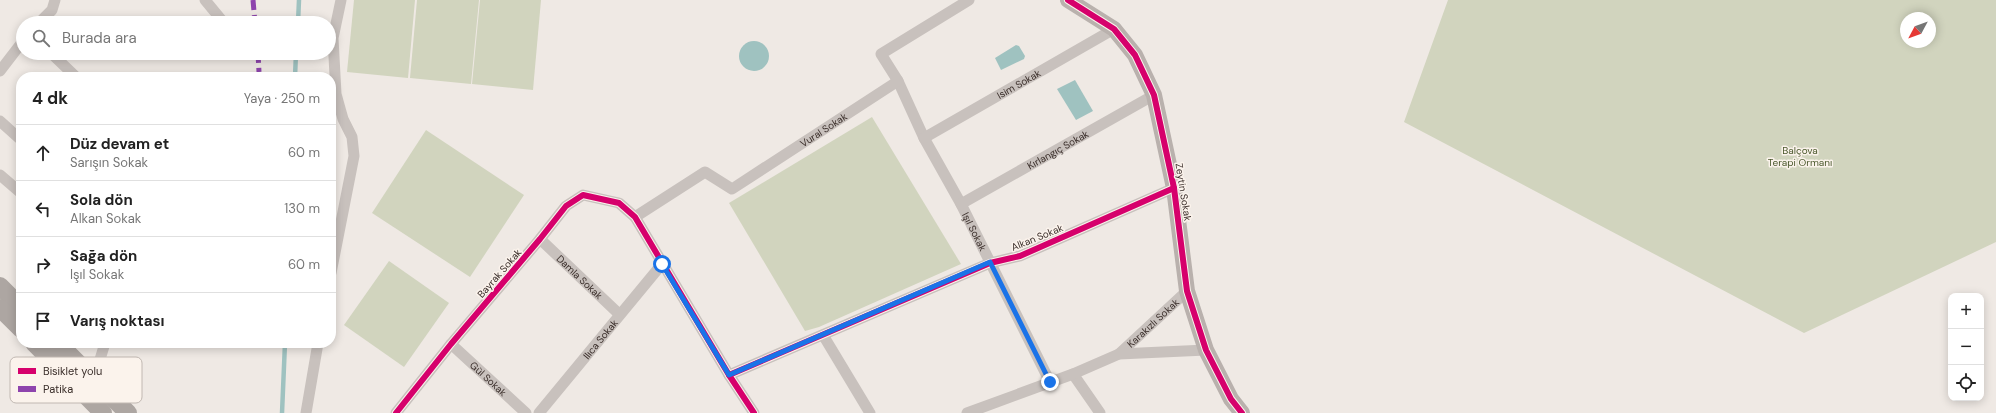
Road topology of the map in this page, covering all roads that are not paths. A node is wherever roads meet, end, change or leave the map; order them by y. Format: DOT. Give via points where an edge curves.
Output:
graph roads {
  1 [pos="55,0"];
  2 [pos="205,0"];
  3 [pos="341,0"];
  4 [pos="968,0"];
  5 [pos="1068,0"];
  6 [pos="46,16"];
  7 [pos="218,16"];
  8 [pos="336,21"];
  9 [pos="1114,29"];
  10 [pos="16,50"];
  11 [pos="58,60"];
  12 [pos="334,60"];
  13 [pos="0,71"];
  14 [pos="71,72"];
  15 [pos="334,72"];
  16 [pos="898,81"];
  17 [pos="336,94"];
  18 [pos="1154,95"];
  19 [pos="0,121"];
  20 [pos="16,135"];
  21 [pos="924,138"];
  22 [pos="0,175"];
  23 [pos="1174,188"];
  24 [pos="16,189"];
  25 [pos="961,204"];
  26 [pos="635,217"];
  27 [pos="540,240"];
  28 [pos="336,248"];
  29 [pos="990,262"];
  30 [pos="662,264"];
  31 [pos="0,286"];
  32 [pos="1187,291"];
  33 [pos="16,302"];
  34 [pos="0,308"];
  35 [pos="619,314"];
  36 [pos="16,324"];
  37 [pos="823,335"];
  38 [pos="451,344"];
  39 [pos="39,348"];
  40 [pos="63,348"];
  41 [pos="317,348"];
  42 [pos="1206,350"];
  43 [pos="1119,354"];
  44 [pos="48,357"];
  45 [pos="72,357"];
  46 [pos="1073,374"];
  47 [pos="729,375"];
  48 [pos="1050,382"];
  49 [pos="93,403"];
  50 [pos="118,403"];
  51 [pos="103,413"];
  52 [pos="128,413"];
  53 [pos="306,413"];
  54 [pos="396,413"];
  55 [pos="526,413"];
  56 [pos="539,413"];
  57 [pos="754,413"];
  58 [pos="870,413"];
  59 [pos="967,413"];
  60 [pos="1100,413"];
  61 [pos="1242,413"];
  1 -- 6 [label="street" via="52,10"];
  2 -- 7 [label="street"];
  3 -- 8 [label="street"];
  4 -- 16 [label="street" via="881,54"];
  5 -- 9 [label="street, Zeytin Sokak"];
  9 -- 18 [label="street, Zeytin Sokak" via="1135,55"];
  9 -- 21 [label="street, Isim Sokak"];
  10 -- 13 [label="street"];
  11 -- 14 [label="street"];
  12 -- 15 [label="street"];
  16 -- 21 [label="street, Işıl Sokak"];
  16 -- 26 [label="street, Vural Sokak" via="732,188 705,172"];
  17 -- 28 [label="street" via="352,138 354,156"];
  18 -- 23 [label="street, Zeytin Sokak"];
  18 -- 25 [label="street, Kırlangıç Sokak"];
  19 -- 20 [label="street"];
  21 -- 25 [label="street, Işıl Sokak"];
  22 -- 24 [label="street"];
  23 -- 29 [label="street, Alkan Sokak" via="1020,256"];
  23 -- 32 [label="street, Zeytin Sokak"];
  25 -- 29 [label="street, Işıl Sokak"];
  26 -- 27 [label="street, Bayrak Sokak" via="620,203 583,195 566,206"];
  26 -- 30 [label="street, Bayrak Sokak"];
  27 -- 35 [label="street, Damla Sokak"];
  27 -- 38 [label="street, Bayrak Sokak"];
  29 -- 37 [label="street, Alkan Sokak"];
  29 -- 48 [label="street, Işıl Sokak"];
  30 -- 35 [label="street, Ilıca Sokak"];
  30 -- 47 [label="street, Bayrak Sokak"];
  31 -- 33 [label="main road"];
  32 -- 42 [label="street, Zeytin Sokak"];
  32 -- 43 [label="street, Karakızlı Sokak"];
  34 -- 36 [label="main road"];
  35 -- 56 [label="street, Ilıca Sokak"];
  37 -- 47 [label="street, Alkan Sokak"];
  37 -- 58 [label="street"];
  38 -- 54 [label="street, Bayrak Sokak"];
  38 -- 55 [label="street, Gül Sokak"];
  39 -- 44 [label="main road"];
  40 -- 45 [label="main road"];
  41 -- 53 [label="street"];
  42 -- 43 [label="street, Karakızlı Sokak"];
  42 -- 61 [label="street, Zeytin Sokak" via="1231,399"];
  43 -- 46 [label="street, Karakızlı Sokak"];
  46 -- 48 [label="street, Karakızlı Sokak"];
  46 -- 60 [label="street"];
  47 -- 57 [label="street, Bayrak Sokak"];
  48 -- 59 [label="street, Karakızlı Sokak"];
  49 -- 51 [label="main road"];
  50 -- 52 [label="main road"];
}
